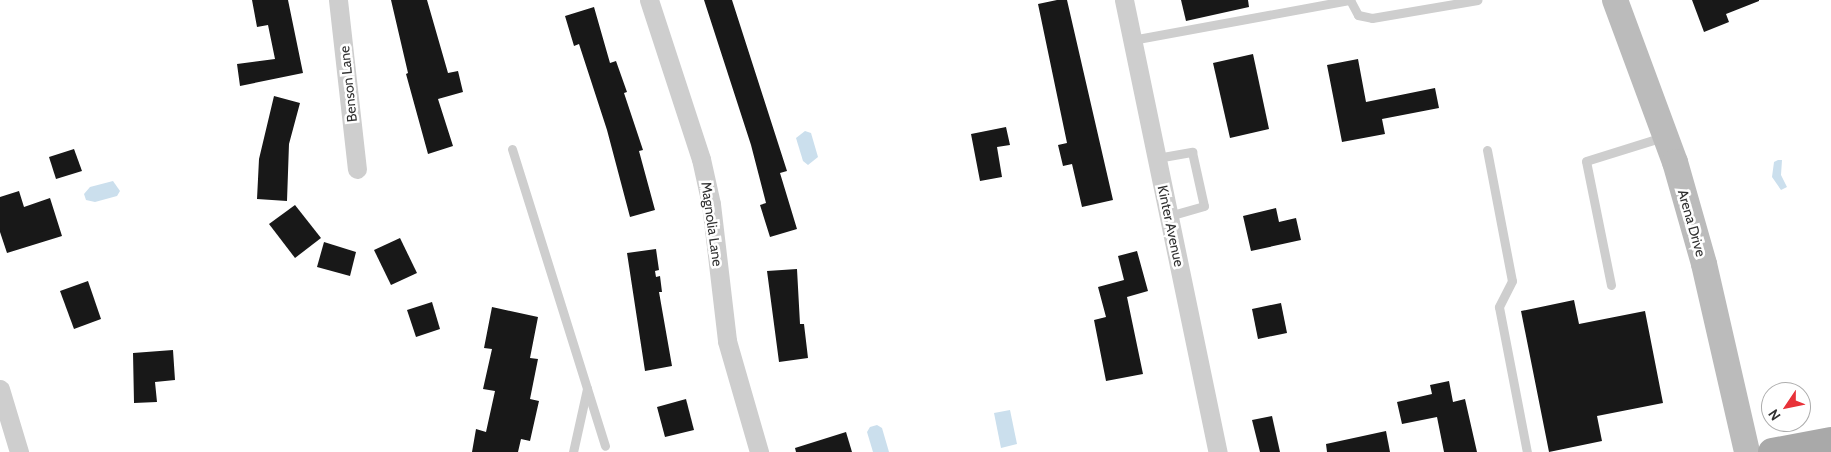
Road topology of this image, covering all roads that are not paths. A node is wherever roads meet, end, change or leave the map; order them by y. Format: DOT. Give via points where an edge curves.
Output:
graph roads {
  1 [pos="338,0"];
  2 [pos="649,0"];
  3 [pos="1124,0"];
  4 [pos="1350,0"];
  5 [pos="1474,0"];
  6 [pos="1615,0"];
  7 [pos="1132,40"];
  8 [pos="1666,136"];
  9 [pos="512,149"];
  10 [pos="1487,150"];
  11 [pos="1157,158"];
  12 [pos="357,169"];
  13 [pos="1169,216"];
  14 [pos="1612,285"];
  15 [pos="587,388"];
  16 [pos="0,389"];
  17 [pos="1831,440"];
  18 [pos="605,446"];
  19 [pos="19,452"];
  20 [pos="573,452"];
  21 [pos="759,452"];
  22 [pos="1218,452"];
  23 [pos="1527,452"];
  24 [pos="1747,452"];
  25 [pos="1772,452"];
  1 -- 12 [label="street, Benson Lane"];
  2 -- 21 [label="street, Magnolia Lane" via="701,159 710,204 727,341"];
  3 -- 7 [label="street, Kinter Avenue"];
  4 -- 5 [label="lane" via="1358,15 1372,18"];
  4 -- 7 [label="lane"];
  6 -- 8 [label="main road, Arena Drive"];
  7 -- 11 [label="street, Kinter Avenue"];
  8 -- 14 [label="lane" via="1586,161"];
  8 -- 24 [label="main road, Arena Drive" via="1704,264"];
  9 -- 15 [label="lane"];
  10 -- 23 [label="lane" via="1512,281 1499,307"];
  11 -- 13 [label="street, Kinter Avenue"];
  11 -- 13 [label="lane" via="1192,152 1204,206"];
  13 -- 22 [label="street, Kinter Avenue"];
  15 -- 18 [label="lane"];
  15 -- 20 [label="lane"];
  16 -- 19 [label="street"];
  17 -- 25 [label="main road"];
}
